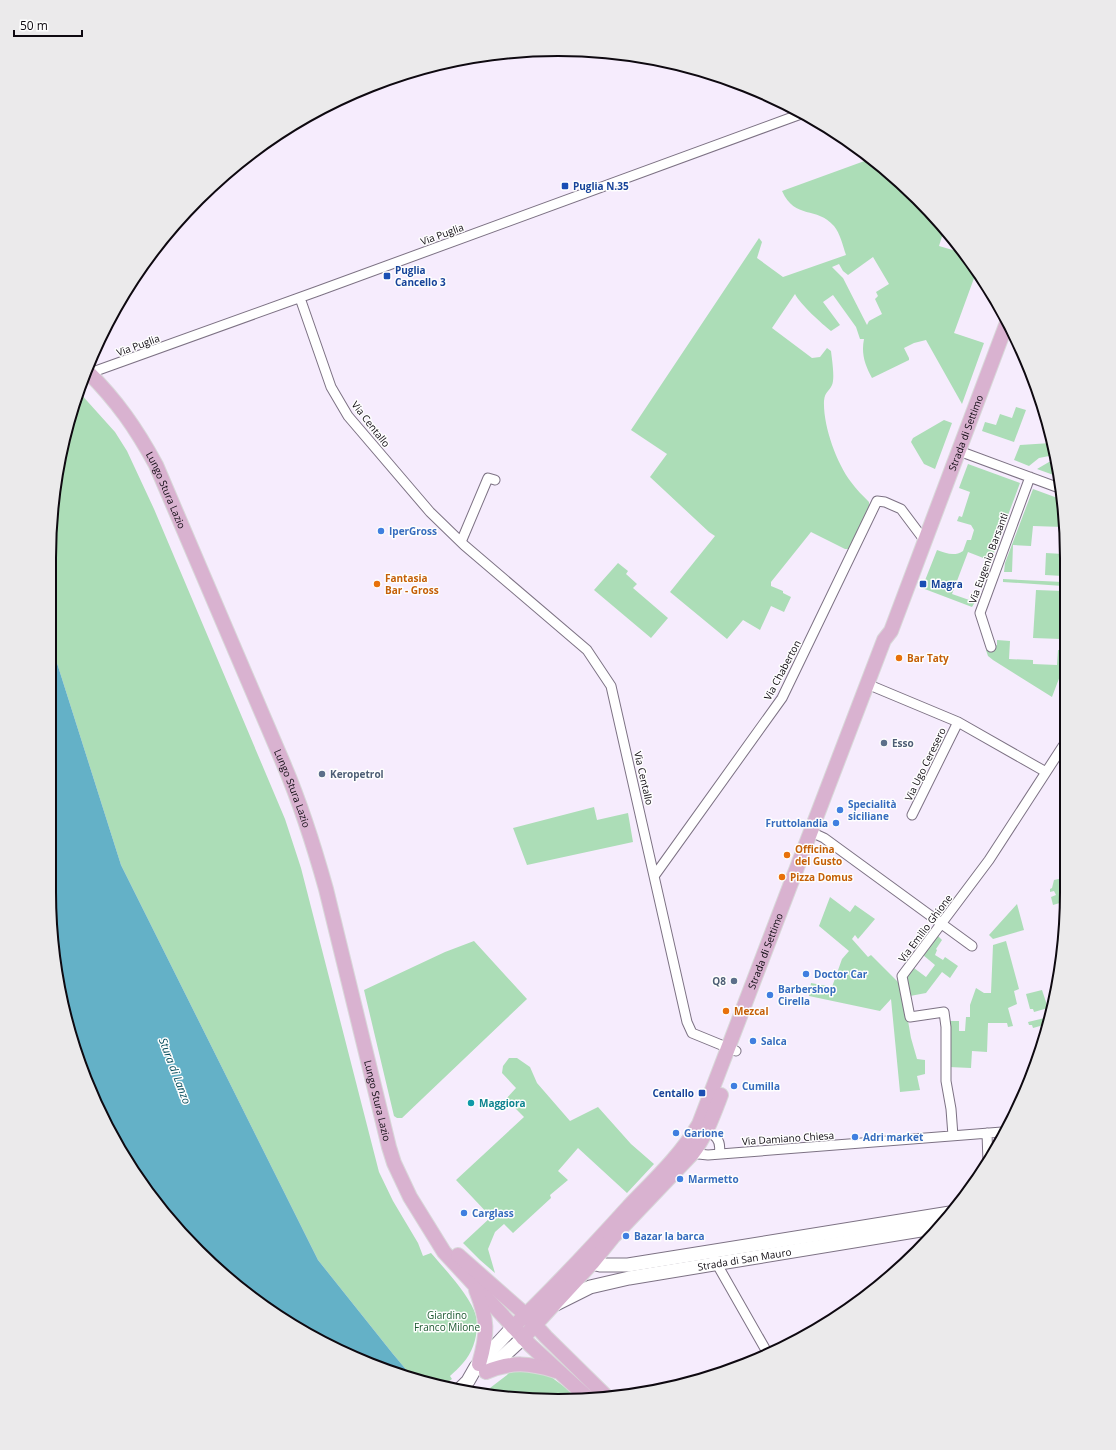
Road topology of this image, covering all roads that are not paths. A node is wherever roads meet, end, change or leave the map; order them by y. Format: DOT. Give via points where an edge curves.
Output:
graph roads {
  1 [pos="796,116"];
  2 [pos="300,298"];
  3 [pos="1004,329"];
  4 [pos="92,371"];
  5 [pos="91,374"];
  6 [pos="959,451"];
  7 [pos="1030,477"];
  8 [pos="495,480"];
  9 [pos="1055,486"];
  10 [pos="925,541"];
  11 [pos="461,542"];
  12 [pos="992,647"];
  13 [pos="871,686"];
  14 [pos="958,722"];
  15 [pos="1060,751"];
  16 [pos="1046,772"];
  17 [pos="912,815"];
  18 [pos="814,834"];
  19 [pos="655,875"];
  20 [pos="942,925"];
  21 [pos="972,946"];
  22 [pos="732,1049"];
  23 [pos="701,1131"];
  24 [pos="999,1132"];
  25 [pos="987,1133"];
  26 [pos="953,1136"];
  27 [pos="988,1151"];
  28 [pos="686,1153"];
  29 [pos="719,1154"];
  30 [pos="942,1214"];
  31 [pos="930,1228"];
  32 [pos="432,1232"];
  33 [pos="607,1244"];
  34 [pos="714,1258"];
  35 [pos="585,1262"];
  36 [pos="620,1266"];
  37 [pos="474,1284"];
  38 [pos="555,1304"];
  39 [pos="526,1315"];
  40 [pos="536,1325"];
  41 [pos="513,1327"];
  42 [pos="523,1338"];
  43 [pos="765,1349"];
  44 [pos="483,1368"];
  45 [pos="561,1373"];
  46 [pos="466,1384"];
  47 [pos="602,1392"];
  48 [pos="583,1393"];
  1 -- 2 [label="street, Via Puglia"];
  2 -- 4 [label="street, Via Puglia"];
  2 -- 11 [label="street, Via Centallo" via="331,387 348,416 424,505"];
  3 -- 6 [label="main road, Strada di Settimo"];
  5 -- 32 [label="main road, Lungo Stura Lazio" via="116,401 141,437 156,465 301,805 316,854 389,1147 410,1197"];
  6 -- 7 [label="street"];
  6 -- 10 [label="main road, Strada di Settimo"];
  7 -- 9 [label="street"];
  7 -- 12 [label="street, Via Eugenio Barsanti" via="980,613"];
  8 -- 11 [label="street" via="488,478"];
  10 -- 13 [label="main road, Strada di Settimo" via="891,631 884,640"];
  10 -- 19 [label="street, Via Chaberton" via="901,509 885,502 877,502 782,698"];
  11 -- 19 [label="street, Via Centallo" via="587,650 611,686"];
  13 -- 14 [label="street, Via Ugo Ceresero"];
  13 -- 18 [label="main road, Strada di Settimo"];
  14 -- 16 [label="street, Via Ugo Ceresero"];
  14 -- 17 [label="street, Via Ugo Ceresero"];
  15 -- 16 [label="street, Via Emilio Ghione"];
  16 -- 20 [label="street, Via Emilio Ghione" via="989,860"];
  18 -- 20 [label="street" via="824,838"];
  18 -- 22 [label="main road, Strada di Settimo"];
  19 -- 22 [label="street, Via Centallo" via="692,1033"];
  20 -- 21 [label="street"];
  20 -- 26 [label="street, Via Emilio Ghione" via="902,976 910,1017 944,1012 946,1081"];
  22 -- 23 [label="main road, Strada di Settimo" via="706,1107"];
  23 -- 28 [label="main road, Strada di Settimo" via="691,1138"];
  23 -- 29 [label="street" via="714,1135 720,1143"];
  24 -- 25 [label="street, Via Damiano Chiesa"];
  25 -- 26 [label="street, Via Damiano Chiesa"];
  25 -- 27 [label="street"];
  26 -- 29 [label="street, Via Damiano Chiesa"];
  28 -- 29 [label="street, Via Damiano Chiesa"];
  28 -- 33 [label="main road, Strada di Settimo"];
  28 -- 35 [label="main road, Strada di Settimo"];
  30 -- 34 [label="main road, Strada di San Mauro"];
  31 -- 34 [label="main road, Strada di San Mauro"];
  32 -- 37 [label="main road, Lungo Stura Lazio" via="444,1252"];
  32 -- 39 [label="main road, Lungo Stura Lazio"];
  33 -- 35 [label="main road, Strada di Settimo"];
  33 -- 36 [label="main road" via="610,1258"];
  34 -- 36 [label="main road, Strada di San Mauro"];
  34 -- 38 [label="main road, Strada di San Mauro" via="590,1287"];
  34 -- 43 [label="street"];
  35 -- 36 [label="main road, Strada di San Mauro"];
  35 -- 38 [label="main road"];
  35 -- 39 [label="main road"];
  37 -- 41 [label="main road, Lungo Stura Lazio"];
  37 -- 44 [label="main road" via="485,1316"];
  38 -- 40 [label="main road"];
  39 -- 40 [label="main road, Lungo Stura Lazio"];
  39 -- 41 [label="main road"];
  40 -- 42 [label="main road"];
  40 -- 47 [label="main road, Lungo Stura Lazio"];
  41 -- 42 [label="main road, Lungo Stura Lazio"];
  41 -- 44 [label="main road"];
  42 -- 44 [label="main road"];
  42 -- 45 [label="main road, Lungo Stura Lazio"];
  44 -- 45 [label="main road" via="521,1363"];
  44 -- 46 [label="main road"];
  45 -- 48 [label="main road, Lungo Stura Lazio"];
}
